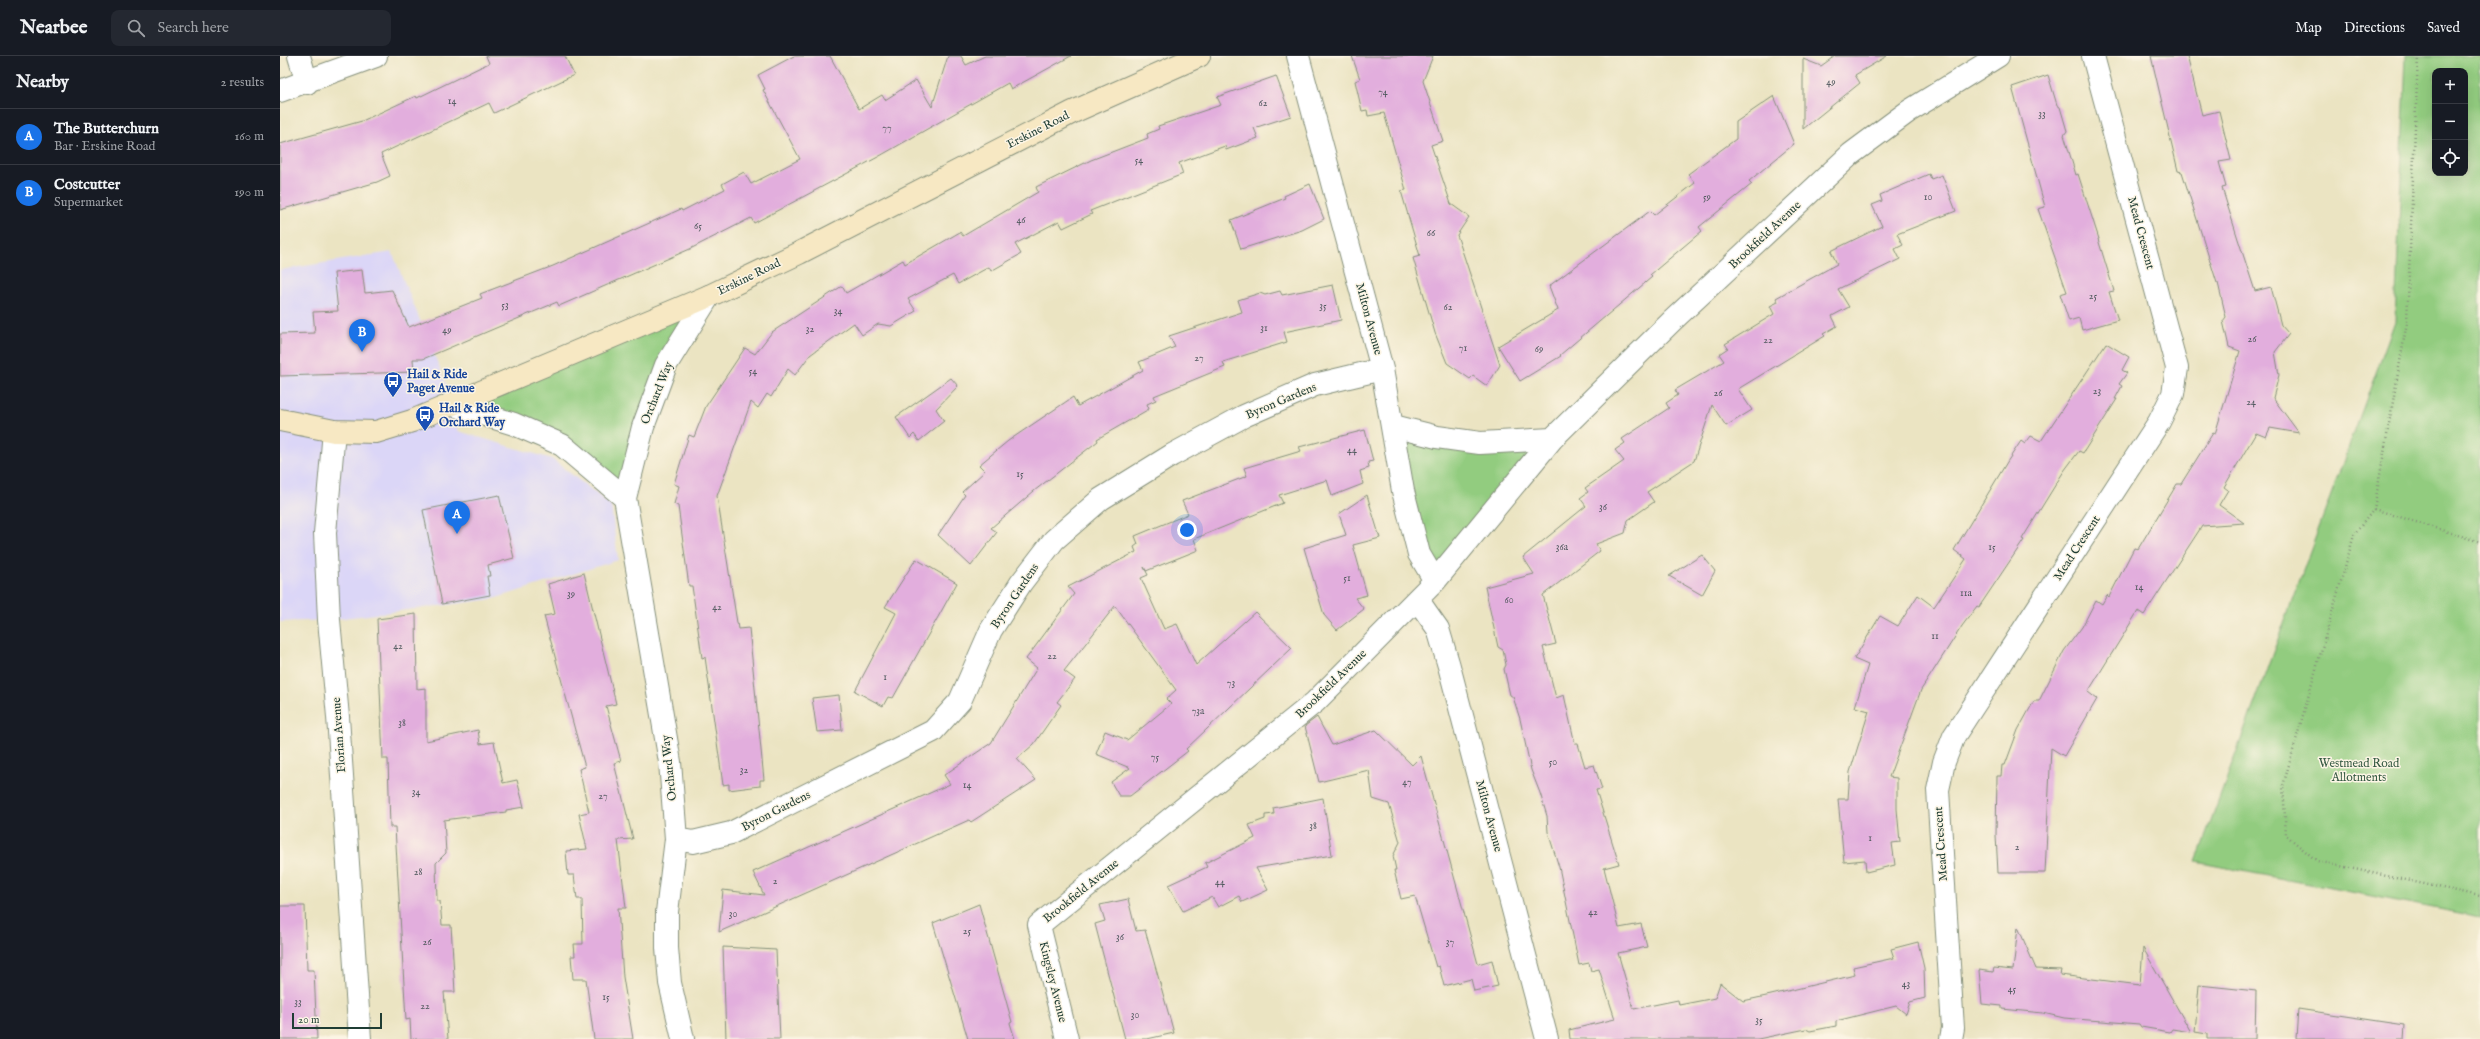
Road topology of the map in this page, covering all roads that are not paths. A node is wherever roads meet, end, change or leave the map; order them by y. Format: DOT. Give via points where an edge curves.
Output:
graph roads {
  1 [pos="299,56"];
  2 [pos="376,56"];
  3 [pos="1199,56"];
  4 [pos="1298,56"];
  5 [pos="1998,56"];
  6 [pos="2093,56"];
  7 [pos="307,83"];
  8 [pos="280,91"];
  9 [pos="709,296"];
  10 [pos="1382,369"];
  11 [pos="450,404"];
  12 [pos="280,420"];
  13 [pos="1393,426"];
  14 [pos="334,431"];
  15 [pos="1552,439"];
  16 [pos="625,498"];
  17 [pos="1435,581"];
  18 [pos="1417,599"];
  19 [pos="676,839"];
  20 [pos="1039,925"];
  21 [pos="360,1039"];
  22 [pos="683,1039"];
  23 [pos="1067,1039"];
  24 [pos="1547,1039"];
  25 [pos="1951,1039"];
  1 -- 7 [label="street"];
  2 -- 7 [label="street"];
  3 -- 9 [label="street, Erskine Road" via="1073,112 799,253"];
  4 -- 10 [label="street, Milton Avenue"];
  5 -- 15 [label="street, Brookfield Avenue" via="1909,111 1851,154 1673,320"];
  6 -- 25 [label="street, Mead Crescent" via="2177,368 2173,394 2159,422 1954,736 1944,762 1938,790 1953,1028"];
  7 -- 8 [label="street"];
  9 -- 11 [label="street, Erskine Road"];
  9 -- 16 [label="street, Orchard Way" via="666,365 643,427"];
  10 -- 13 [label="street, Milton Avenue"];
  10 -- 19 [label="street, Byron Gardens" via="1315,385 1244,416 1172,455 1101,499 1054,540 1020,583 991,630 960,701 933,731 731,833 693,842"];
  11 -- 14 [label="street, Erskine Road" via="412,421 376,432"];
  11 -- 16 [label="street" via="514,424 562,445"];
  12 -- 14 [label="street, Erskine Road"];
  13 -- 15 [label="street" via="1480,442"];
  13 -- 17 [label="street, Milton Avenue" via="1403,491 1419,554"];
  14 -- 21 [label="street, Florian Avenue" via="325,533 328,612 338,717"];
  15 -- 17 [label="street, Brookfield Avenue"];
  16 -- 19 [label="street, Orchard Way" via="670,762"];
  17 -- 18 [label="street, Brookfield Avenue"];
  18 -- 20 [label="street, Brookfield Avenue" via="1315,702"];
  18 -- 24 [label="street, Milton Avenue" via="1438,629 1449,666"];
  19 -- 22 [label="street, Orchard Way" via="667,912 667,948 670,983"];
  20 -- 23 [label="street, Kingsley Avenue"];
}
